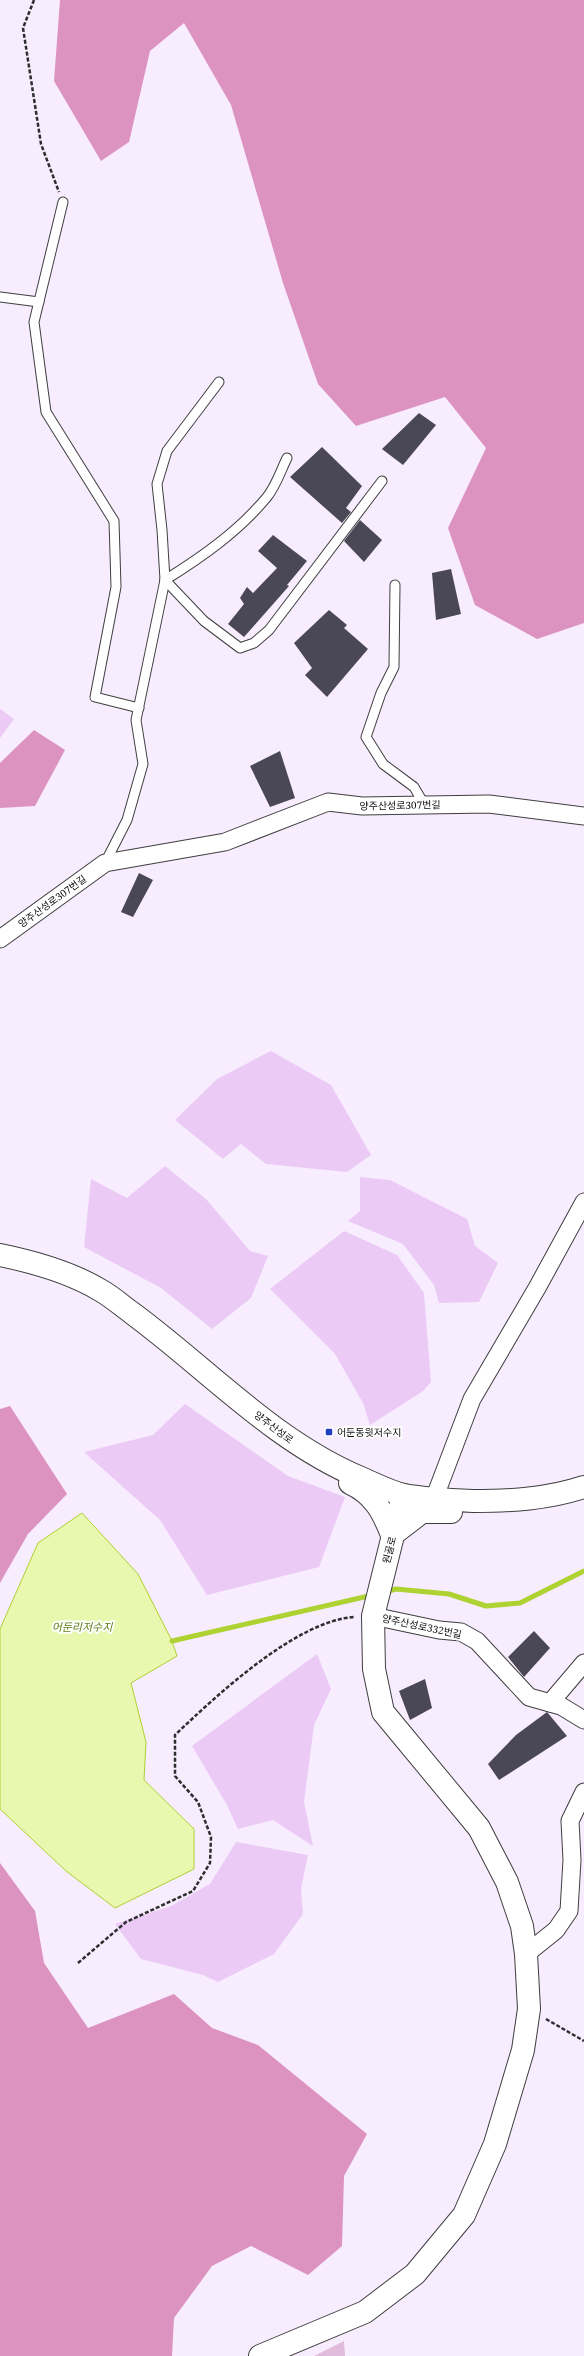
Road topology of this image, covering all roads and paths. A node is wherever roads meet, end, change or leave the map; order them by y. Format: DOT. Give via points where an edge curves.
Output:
graph roads {
  1 [pos="34,0"];
  2 [pos="63,202"];
  3 [pos="0,296"];
  4 [pos="39,302"];
  5 [pos="219,382"];
  6 [pos="287,458"];
  7 [pos="382,480"];
  8 [pos="165,580"];
  9 [pos="395,585"];
  10 [pos="139,708"];
  11 [pos="424,804"];
  12 [pos="584,816"];
  13 [pos="105,863"];
  14 [pos="0,939"];
  15 [pos="584,1202"];
  16 [pos="0,1255"];
  17 [pos="309,1451"];
  18 [pos="584,1487"];
  19 [pos="403,1495"];
  20 [pos="434,1499"];
  21 [pos="503,1501"];
  22 [pos="392,1535"];
  23 [pos="374,1611"];
  24 [pos="584,1663"];
  25 [pos="550,1703"];
  26 [pos="584,1720"];
  27 [pos="584,1792"];
  28 [pos="526,1954"];
  29 [pos="78,1963"];
  30 [pos="529,2009"];
  31 [pos="584,2041"];
  32 [pos="260,2356"];
  1 -- 2 [label="path" via="23,28 41,144"];
  2 -- 4 [label="lane"];
  3 -- 4 [label="lane"];
  4 -- 10 [label="lane" via="34,322 46,412 114,521 116,587 94,696"];
  5 -- 8 [label="lane, 양주산성로307번길" via="167,451 157,484"];
  6 -- 8 [label="lane" via="268,496 234,530 195,562"];
  7 -- 8 [label="lane" via="269,630 254,643 240,648 204,622"];
  8 -- 10 [label="lane, 양주산성로307번길"];
  9 -- 11 [label="lane" via="394,667 381,693 366,737 383,764 414,787"];
  10 -- 13 [label="lane, 양주산성로307번길" via="136,720 143,764 128,820"];
  11 -- 12 [label="street, 양주산성로307번길" via="512,806"];
  11 -- 13 [label="street, 양주산성로307번길" via="362,806 328,802 225,842"];
  13 -- 14 [label="street, 양주산성로307번길"];
  15 -- 20 [label="street" via="472,1399"];
  16 -- 17 [label="street, 양주산성로" via="43,1266 101,1290 164,1336 271,1426"];
  17 -- 19 [label="street, 양주산성로" via="334,1467"];
  17 -- 22 [label="street" via="315,1466 362,1489 375,1501 382,1510"];
  18 -- 21 [label="street, 양주산성로" via="550,1497"];
  19 -- 20 [label="street, 양주산성로"];
  19 -- 22 [label="street, 원골로"];
  20 -- 21 [label="street, 양주산성로"];
  21 -- 22 [label="street" via="490,1508 422,1512"];
  22 -- 23 [label="street, 원골로"];
  23 -- 25 [label="street, 양주산성로332번길" via="439,1630 461,1632 476,1641 528,1697"];
  23 -- 28 [label="street, 원골로" via="374,1669 383,1712 480,1828 507,1882 522,1926"];
  23 -- 29 [label="path" via="339,1618 297,1636 240,1677 175,1734 175,1776 198,1802 211,1837 210,1863 193,1891 126,1922"];
  24 -- 25 [label="street"];
  25 -- 26 [label="street, 양주산성로332번길" via="561,1706"];
  27 -- 28 [label="street" via="570,1822 572,1860 569,1911 556,1930"];
  28 -- 30 [label="street, 원골로"];
  30 -- 31 [label="path"];
  30 -- 32 [label="street, 원골로" via="523,2050 495,2144 464,2215 414,2274 364,2312"];
}
